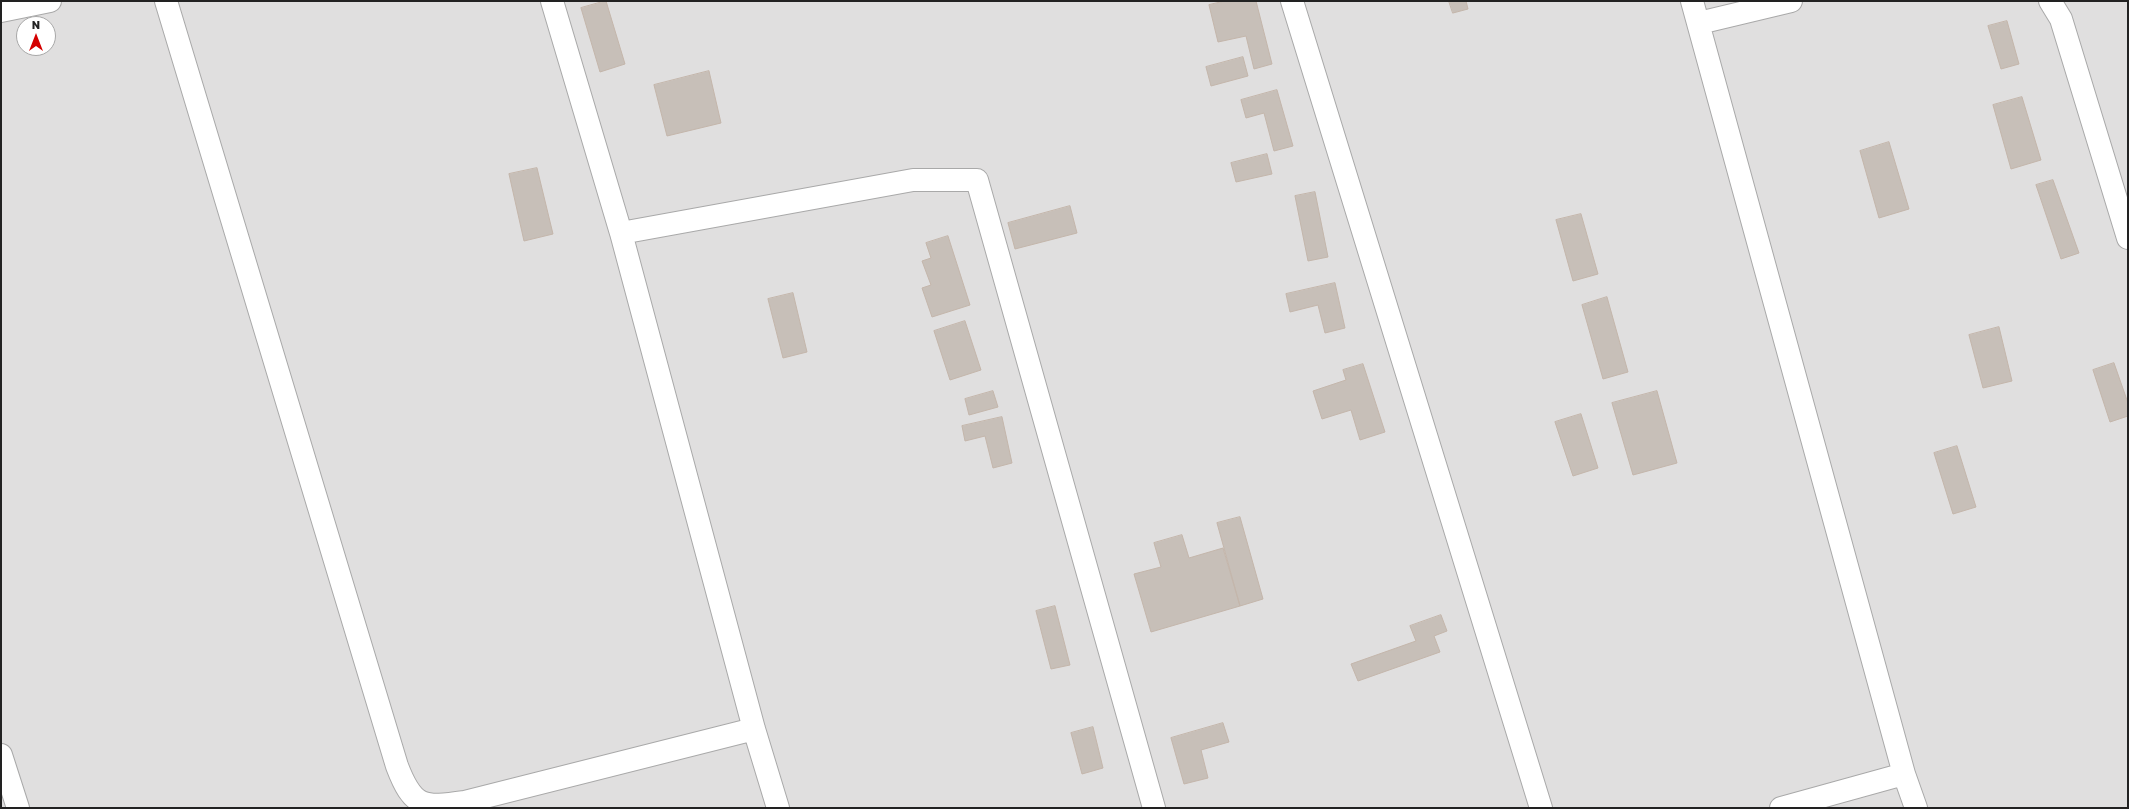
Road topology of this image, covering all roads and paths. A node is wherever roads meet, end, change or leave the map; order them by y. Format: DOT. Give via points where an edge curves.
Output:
graph roads {
  1 [pos="50,1"];
  2 [pos="166,1"];
  3 [pos="552,1"];
  4 [pos="1292,1"];
  5 [pos="1692,1"];
  6 [pos="1791,1"];
  7 [pos="2050,1"];
  8 [pos="1,11"];
  9 [pos="1699,23"];
  10 [pos="621,233"];
  11 [pos="2128,238"];
  12 [pos="754,729"];
  13 [pos="1,755"];
  14 [pos="1904,774"];
  15 [pos="18,808"];
  16 [pos="778,808"];
  17 [pos="1154,808"];
  18 [pos="1541,808"];
  19 [pos="1781,808"];
  20 [pos="1916,808"];
  1 -- 8 [label="street"];
  2 -- 12 [label="street" via="405,787 420,803 440,805 465,802"];
  3 -- 10 [label="street"];
  4 -- 18 [label="street"];
  5 -- 9 [label="street"];
  6 -- 9 [label="street"];
  7 -- 11 [label="street" via="2062,19"];
  9 -- 14 [label="street"];
  10 -- 12 [label="street"];
  10 -- 17 [label="street" via="913,180 977,180"];
  12 -- 16 [label="street"];
  13 -- 15 [label="street"];
  14 -- 19 [label="street"];
  14 -- 20 [label="street"];
}
